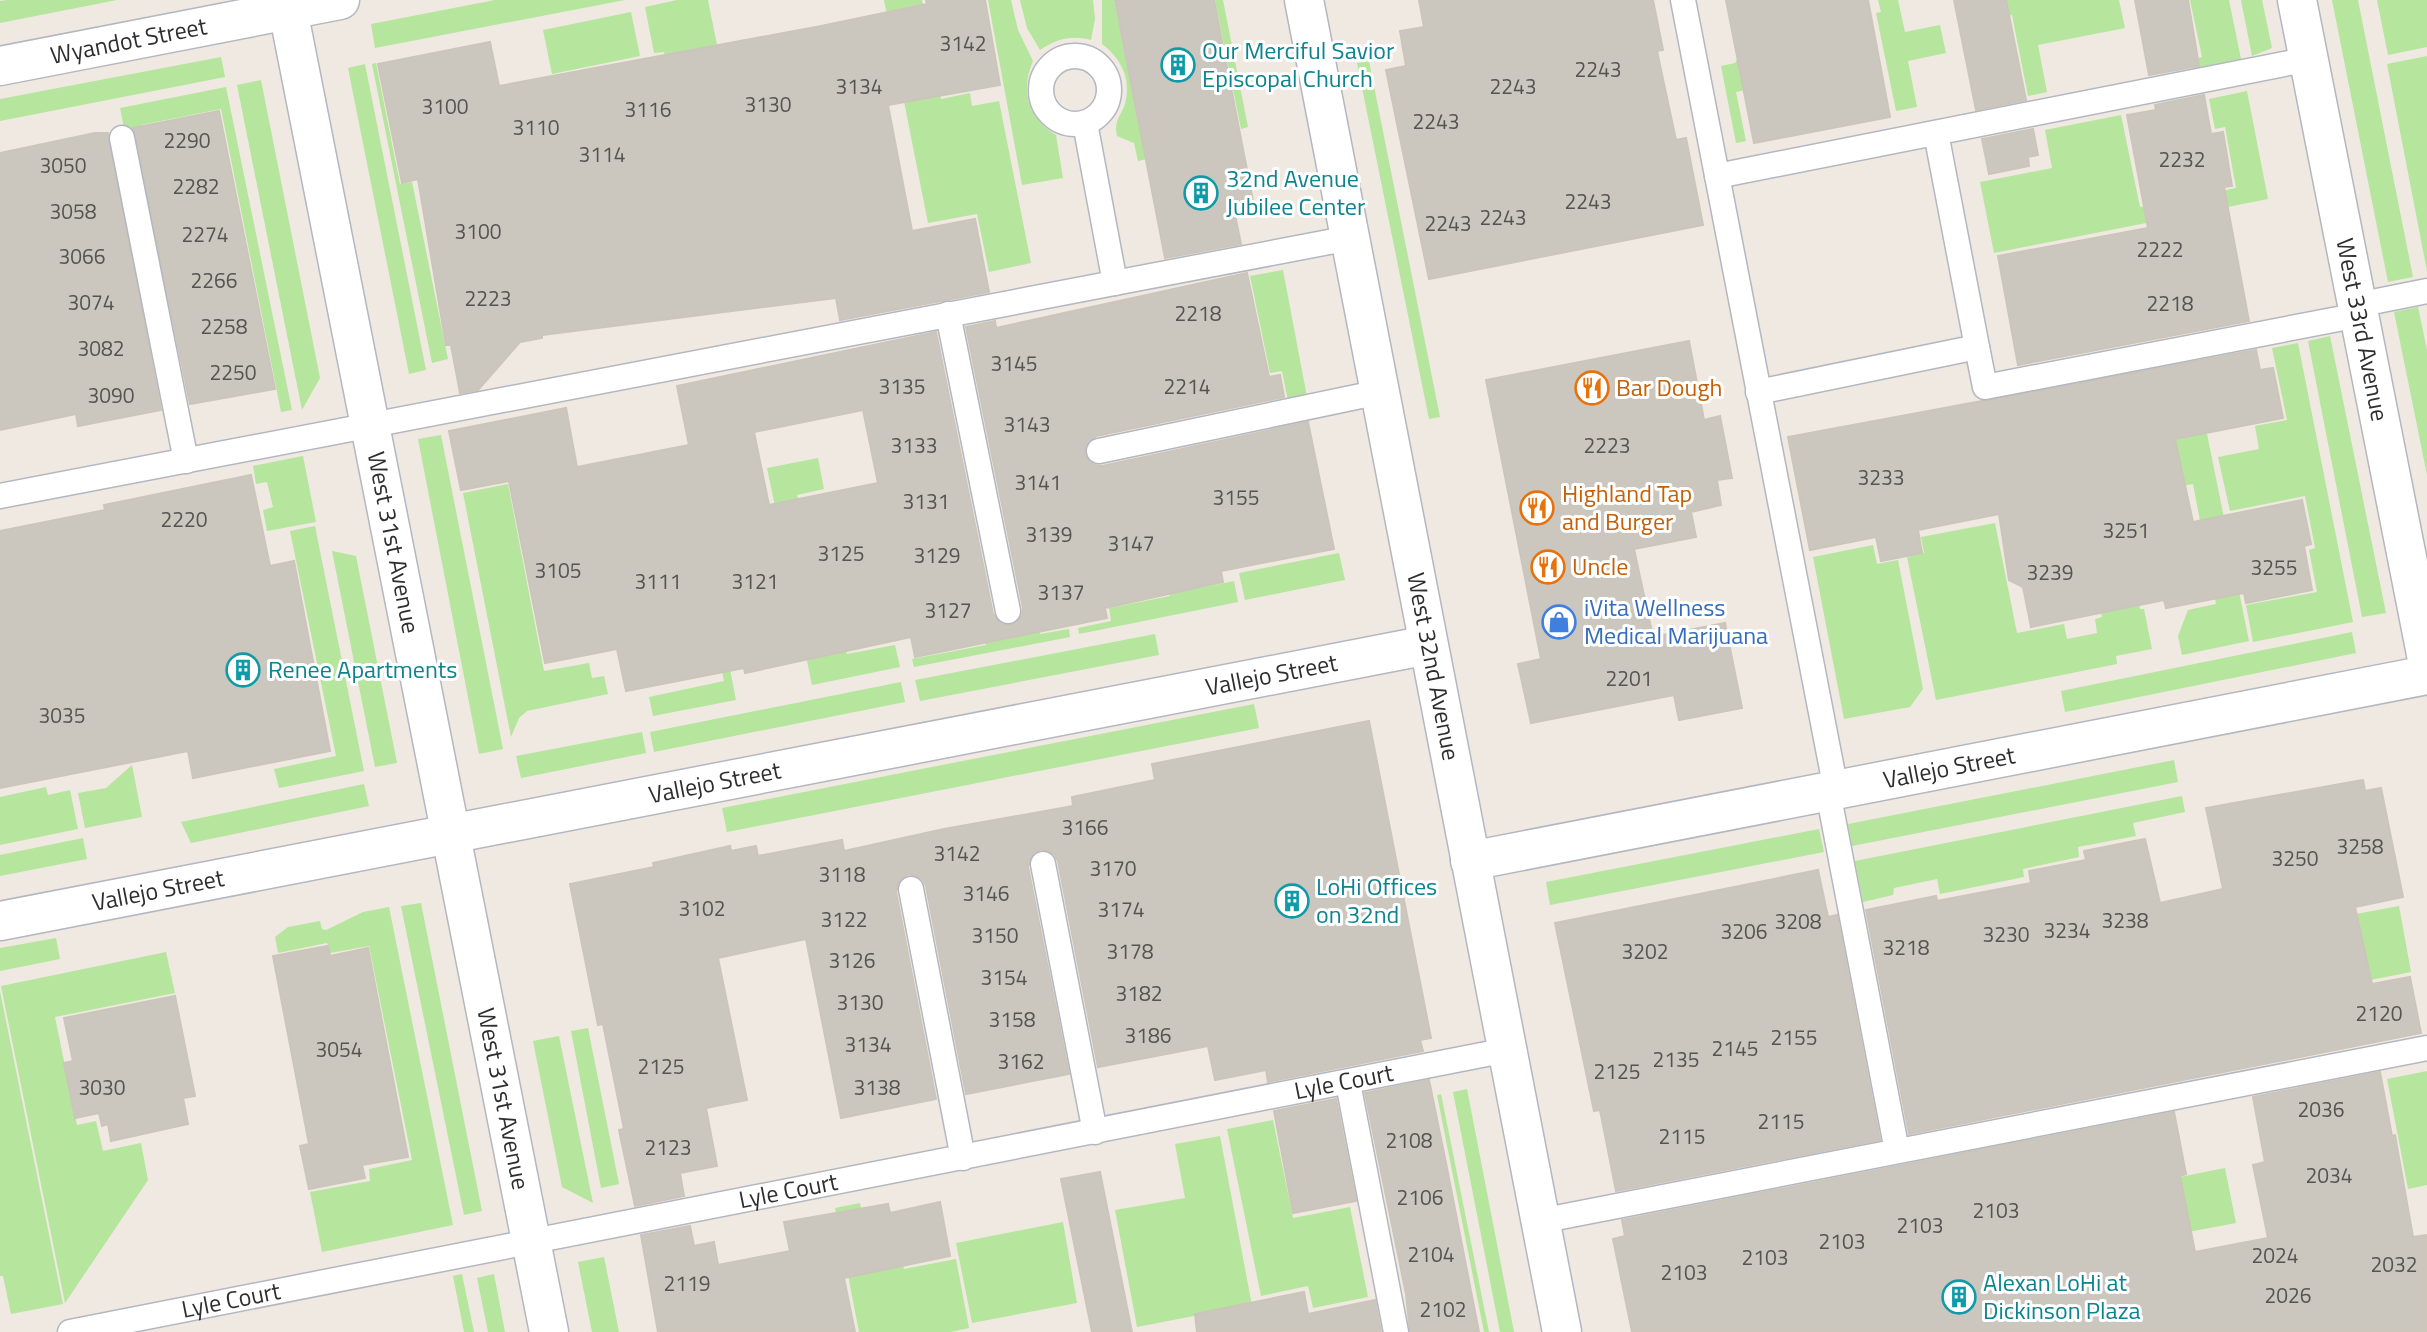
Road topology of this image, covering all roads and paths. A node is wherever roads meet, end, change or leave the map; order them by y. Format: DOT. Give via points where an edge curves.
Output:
graph roads {
  1 [pos="340,0"];
  2 [pos="1304,0"];
  3 [pos="1683,0"];
  4 [pos="2297,0"];
  5 [pos="287,5"];
  6 [pos="2309,60"];
  7 [pos="0,66"];
  8 [pos="1085,123"];
  9 [pos="1936,133"];
  10 [pos="122,138"];
  11 [pos="1717,176"];
  12 [pos="1350,237"];
  13 [pos="1115,283"];
  14 [pos="2427,291"];
  15 [pos="2358,310"];
  16 [pos="948,314"];
  17 [pos="1977,347"];
  18 [pos="1380,392"];
  19 [pos="1758,392"];
  20 [pos="370,425"];
  21 [pos="1099,452"];
  22 [pos="186,461"];
  23 [pos="0,496"];
  24 [pos="1008,611"];
  25 [pos="1428,645"];
  26 [pos="2427,659"];
  27 [pos="2427,675"];
  28 [pos="1832,791"];
  29 [pos="450,834"];
  30 [pos="1471,861"];
  31 [pos="1043,864"];
  32 [pos="911,889"];
  33 [pos="0,921"];
  34 [pos="2427,1048"];
  35 [pos="1507,1050"];
  36 [pos="1349,1083"];
  37 [pos="1095,1132"];
  38 [pos="1897,1151"];
  39 [pos="962,1158"];
  40 [pos="1540,1221"];
  41 [pos="531,1242"];
  42 [pos="70,1332"];
  43 [pos="549,1332"];
  44 [pos="1396,1332"];
  45 [pos="1562,1332"];
  1 -- 5 [label="street, Wyandot Street"];
  2 -- 12 [label="street, West 32nd Avenue"];
  3 -- 11 [label="lane"];
  4 -- 6 [label="street, West 33rd Avenue"];
  5 -- 7 [label="street, Wyandot Street"];
  5 -- 20 [label="street, West 31st Avenue"];
  6 -- 9 [label="lane"];
  6 -- 15 [label="street, West 33rd Avenue"];
  8 -- 13 [label="lane"];
  9 -- 11 [label="lane"];
  9 -- 17 [label="lane"];
  10 -- 22 [label="lane"];
  11 -- 19 [label="lane"];
  12 -- 13 [label="lane"];
  12 -- 18 [label="street, West 32nd Avenue"];
  13 -- 16 [label="lane"];
  14 -- 15 [label="lane"];
  15 -- 17 [label="lane" via="1985,387"];
  15 -- 26 [label="street, West 33rd Avenue"];
  16 -- 20 [label="lane"];
  16 -- 24 [label="lane"];
  17 -- 19 [label="lane"];
  18 -- 21 [label="lane"];
  18 -- 25 [label="street, West 32nd Avenue"];
  19 -- 28 [label="lane"];
  20 -- 22 [label="lane"];
  20 -- 29 [label="street, West 31st Avenue"];
  22 -- 23 [label="lane"];
  25 -- 29 [label="street, Vallejo Street"];
  25 -- 30 [label="street, West 32nd Avenue"];
  27 -- 28 [label="street, Vallejo Street"];
  28 -- 30 [label="street, Vallejo Street"];
  28 -- 38 [label="lane"];
  29 -- 33 [label="street, Vallejo Street"];
  29 -- 41 [label="street, West 31st Avenue"];
  30 -- 35 [label="street, West 32nd Avenue"];
  31 -- 37 [label="lane"];
  32 -- 39 [label="lane"];
  34 -- 38 [label="lane"];
  35 -- 36 [label="lane, Lyle Court"];
  35 -- 40 [label="street, West 32nd Avenue"];
  36 -- 37 [label="lane, Lyle Court"];
  36 -- 44 [label="lane"];
  37 -- 39 [label="lane, Lyle Court"];
  38 -- 40 [label="lane"];
  39 -- 41 [label="lane, Lyle Court"];
  40 -- 45 [label="street, West 32nd Avenue"];
  41 -- 42 [label="lane, Lyle Court"];
  41 -- 43 [label="street, West 31st Avenue"];
}
